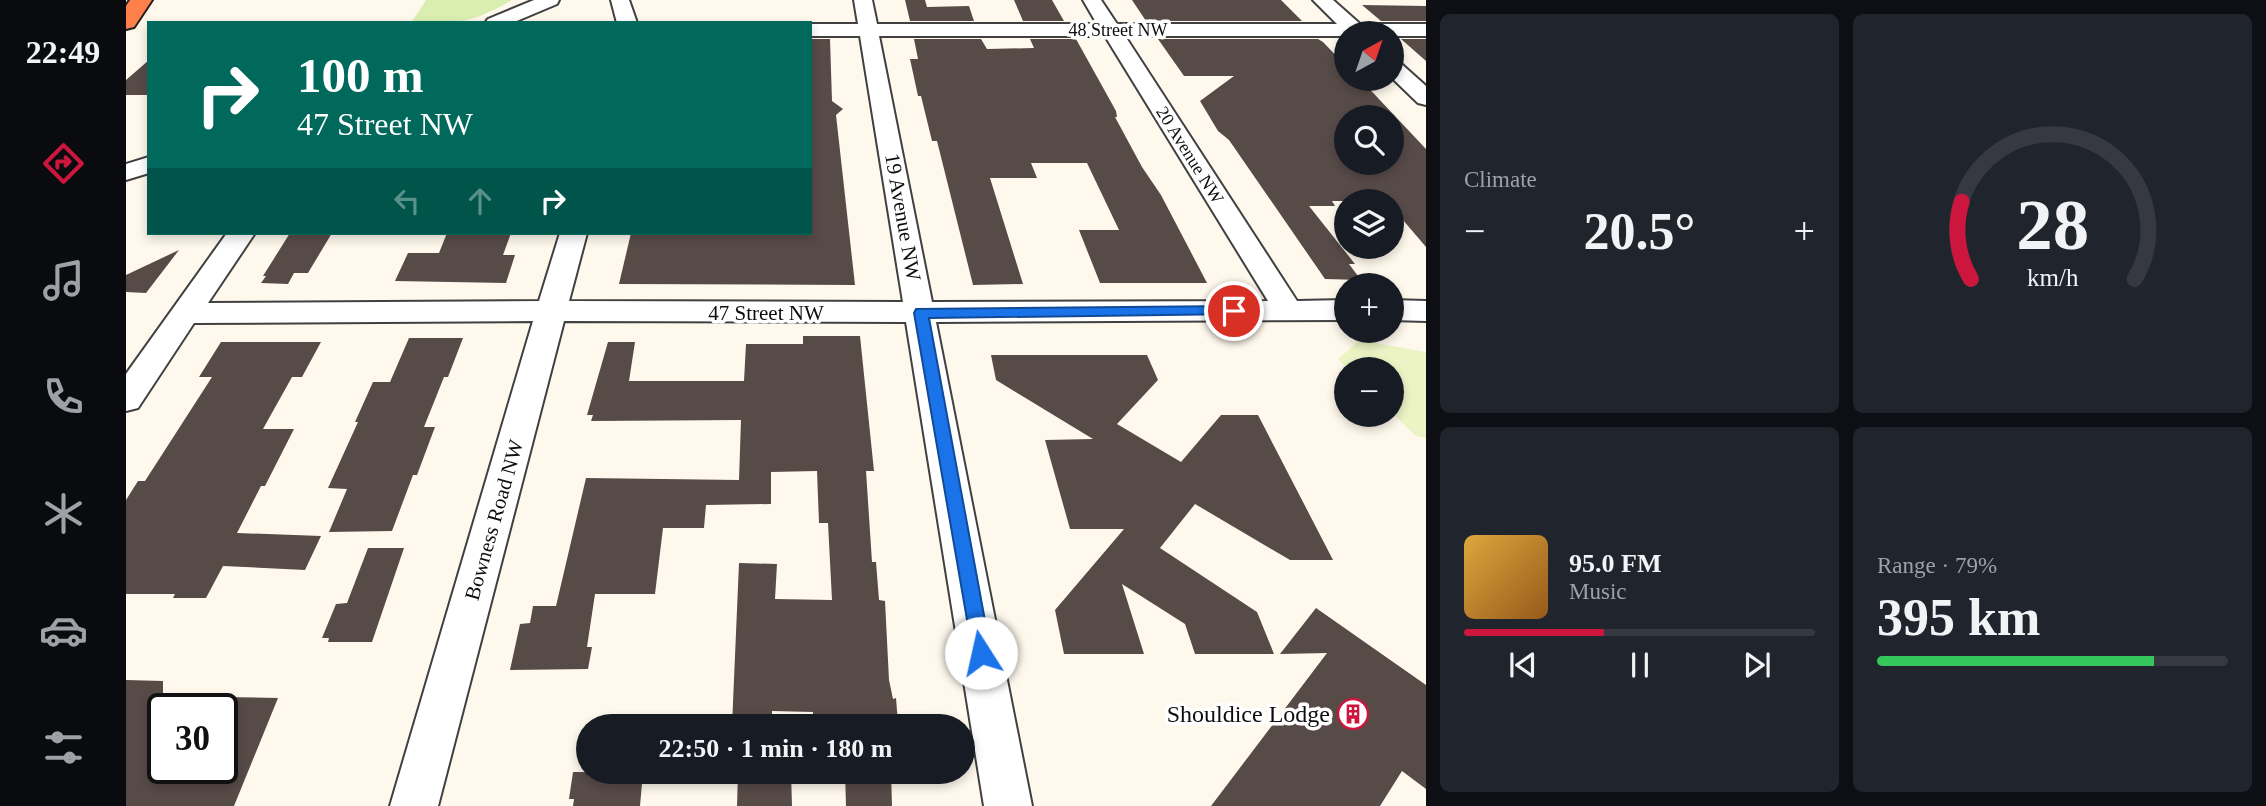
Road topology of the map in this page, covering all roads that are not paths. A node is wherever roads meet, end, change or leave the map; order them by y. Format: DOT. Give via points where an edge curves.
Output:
graph roads {
  1 [pos="141,0"];
  2 [pos="550,0"];
  3 [pos="603,0"];
  4 [pos="620,0"];
  5 [pos="1092,0"];
  6 [pos="1322,0"];
  7 [pos="866,15"];
  8 [pos="500,21"];
  9 [pos="608,21"];
  10 [pos="626,21"];
  11 [pos="1344,21"];
  12 [pos="126,22"];
  13 [pos="812,29"];
  14 [pos="1426,30"];
  15 [pos="1111,31"];
  16 [pos="1404,31"];
  17 [pos="1334,32"];
  18 [pos="1404,77"];
  19 [pos="1426,98"];
  20 [pos="147,165"];
  21 [pos="126,173"];
  22 [pos="240,235"];
  23 [pos="572,235"];
  24 [pos="1288,310"];
  25 [pos="1334,310"];
  26 [pos="1404,310"];
  27 [pos="553,311"];
  28 [pos="1426,311"];
  29 [pos="187,313"];
  30 [pos="921,313"];
  31 [pos="126,398"];
  32 [pos="414,806"];
  33 [pos="1008,806"];
  1 -- 12 [label="highway"];
  2 -- 8 [label="street"];
  3 -- 9 [label="street"];
  4 -- 10 [label="street"];
  5 -- 15 [label="street, 20 Avenue NW"];
  6 -- 11 [label="street"];
  7 -- 13 [label="street, 48 Street NW"];
  7 -- 15 [label="street, 48 Street NW"];
  7 -- 30 [label="street, 19 Avenue NW"];
  14 -- 16 [label="street, 48 Street NW"];
  15 -- 17 [label="street, 48 Street NW"];
  15 -- 24 [label="street, 20 Avenue NW"];
  18 -- 19 [label="street"];
  20 -- 21 [label="street"];
  22 -- 29 [label="street"];
  23 -- 27 [label="street, Bowness Road NW"];
  24 -- 25 [label="street, 47 Street NW"];
  24 -- 30 [label="street, 47 Street NW"];
  26 -- 28 [label="street"];
  27 -- 29 [label="street, 47 Street NW"];
  27 -- 30 [label="street, 47 Street NW"];
  27 -- 32 [label="street, Bowness Road NW"];
  29 -- 31 [label="street"];
  30 -- 33 [label="street, 19 Avenue NW"];
}
